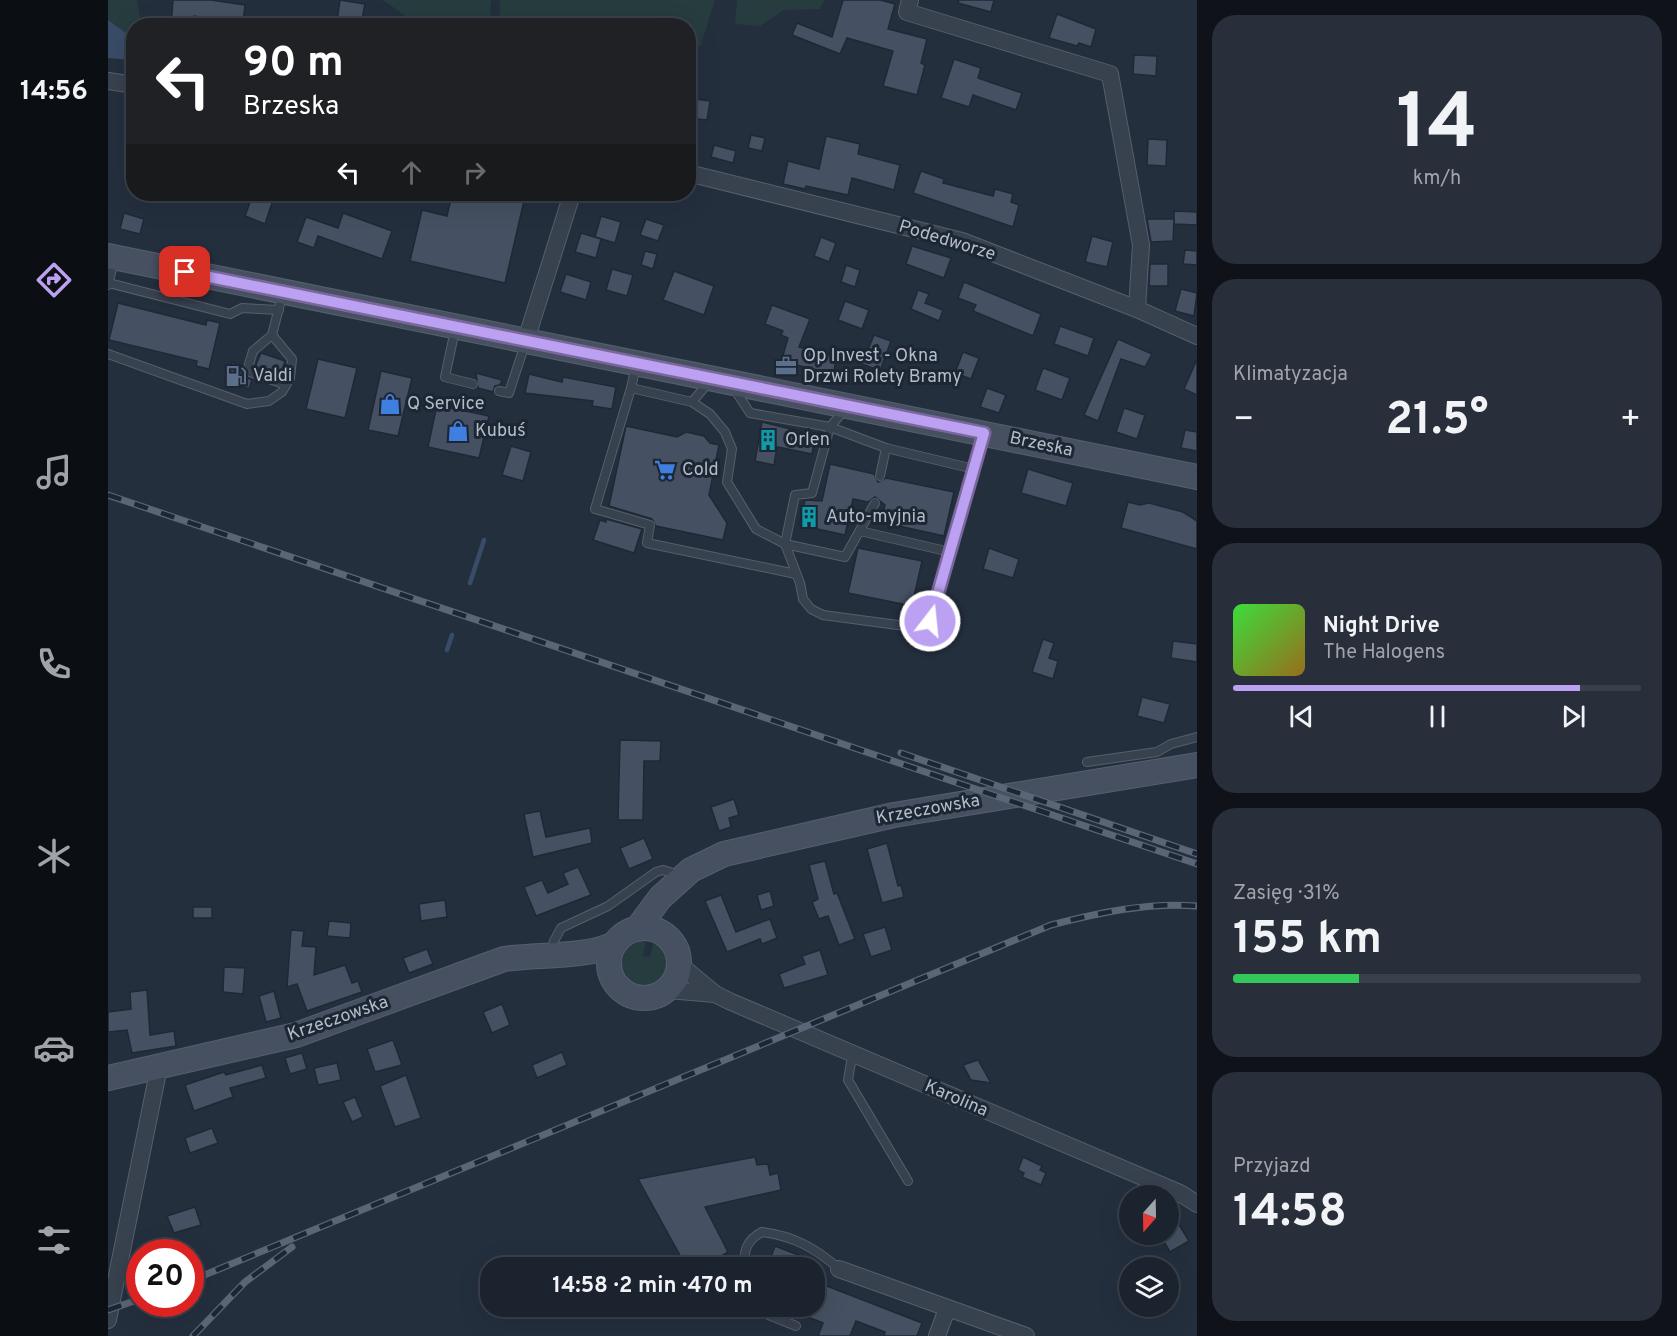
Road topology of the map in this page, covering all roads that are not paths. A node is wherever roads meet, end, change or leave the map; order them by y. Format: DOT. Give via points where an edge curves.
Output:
graph roads {
  1 [pos="910,0"];
  2 [pos="108,81"];
  3 [pos="126,84"];
  4 [pos="696,175"];
  5 [pos="570,201"];
  6 [pos="111,257"];
  7 [pos="108,284"];
  8 [pos="281,301"];
  9 [pos="1137,309"];
  10 [pos="456,326"];
  11 [pos="272,335"];
  12 [pos="1197,336"];
  13 [pos="526,340"];
  14 [pos="108,354"];
  15 [pos="637,363"];
  16 [pos="721,380"];
  17 [pos="473,384"];
  18 [pos="286,385"];
  19 [pos="631,388"];
  20 [pos="499,391"];
  21 [pos="692,402"];
  22 [pos="848,406"];
  23 [pos="830,427"];
  24 [pos="984,433"];
  25 [pos="886,448"];
  26 [pos="974,469"];
  27 [pos="880,476"];
  28 [pos="1197,477"];
  29 [pos="874,503"];
  30 [pos="860,531"];
  31 [pos="785,544"];
  32 [pos="950,552"];
  33 [pos="796,574"];
  34 [pos="1197,738"];
  35 [pos="1087,762"];
  36 [pos="1197,765"];
  37 [pos="677,883"];
  38 [pos="637,929"];
  39 [pos="667,936"];
  40 [pos="614,945"];
  41 [pos="558,955"];
  42 [pos="680,965"];
  43 [pos="610,972"];
  44 [pos="668,990"];
  45 [pos="715,994"];
  46 [pos="852,1056"];
  47 [pos="159,1067"];
  48 [pos="108,1078"];
  49 [pos="908,1181"];
  50 [pos="1197,1204"];
  51 [pos="746,1257"];
  52 [pos="839,1269"];
  53 [pos="947,1309"];
  54 [pos="774,1317"];
  55 [pos="108,1320"];
  56 [pos="796,1326"];
  57 [pos="937,1336"];
  58 [pos="1026,1336"];
  1 -- 9 [label="street" via="907,12 1110,74 1141,245"];
  2 -- 3 [label="street"];
  4 -- 9 [label="street, Podedworze" via="962,241"];
  5 -- 13 [label="street"];
  6 -- 7 [label="lane"];
  6 -- 8 [label="main road, Brzeska"];
  7 -- 8 [label="lane" via="230,314"];
  8 -- 10 [label="main road, Brzeska"];
  8 -- 11 [label="lane"];
  9 -- 12 [label="street, Podedworze"];
  10 -- 13 [label="main road, Brzeska"];
  10 -- 17 [label="lane" via="445,377"];
  11 -- 18 [label="lane" via="292,359"];
  11 -- 18 [label="lane" via="253,351 247,371"];
  13 -- 15 [label="main road, Brzeska"];
  13 -- 20 [label="lane" via="509,393"];
  14 -- 18 [label="lane" via="248,404 269,401"];
  15 -- 16 [label="main road, Brzeska"];
  15 -- 19 [label="lane"];
  16 -- 21 [label="lane"];
  16 -- 22 [label="main road, Brzeska"];
  16 -- 23 [label="lane" via="750,413"];
  19 -- 21 [label="lane"];
  19 -- 33 [label="lane" via="596,509 650,525 647,543"];
  21 -- 31 [label="lane" via="725,432 732,449 727,482 756,529"];
  22 -- 23 [label="lane"];
  22 -- 24 [label="main road, Brzeska"];
  23 -- 25 [label="lane"];
  23 -- 31 [label="lane" via="812,493 795,495"];
  24 -- 26 [label="lane"];
  24 -- 28 [label="main road, Brzeska"];
  25 -- 26 [label="lane"];
  25 -- 27 [label="lane"];
  26 -- 32 [label="lane"];
  29 -- 30 [label="lane"];
  30 -- 31 [label="lane" via="845,557"];
  30 -- 32 [label="lane"];
  31 -- 33 [label="lane"];
  32 -- 33 [label="lane" via="930,621 920,628 823,615 803,599"];
  34 -- 35 [label="lane" via="1157,752"];
  36 -- 37 [label="main road, Krzeczowska" via="894,815 724,854 697,865"];
  37 -- 38 [label="main road, Krzeczowska"];
  37 -- 39 [label="main road" via="665,914"];
  37 -- 41 [label="lane" via="669,871 656,872 608,906 566,924 557,933"];
  38 -- 39 [label="main road" via="653,929"];
  38 -- 40 [label="main road" via="624,934"];
  39 -- 42 [label="main road" via="677,949"];
  40 -- 41 [label="main road, Krzeczowska"];
  40 -- 43 [label="main road" via="609,958"];
  41 -- 43 [label="main road, Krzeczowska"];
  41 -- 47 [label="main road, Krzeczowska" via="512,957 488,963 296,1035"];
  42 -- 44 [label="main road"];
  42 -- 45 [label="street, Karolina"];
  43 -- 44 [label="main road" via="621,990 634,997 650,998"];
  44 -- 45 [label="street, Karolina"];
  45 -- 46 [label="street, Karolina"];
  46 -- 49 [label="lane" via="848,1080"];
  46 -- 50 [label="street, Karolina" via="1180,1193"];
  47 -- 48 [label="main road, Krzeczowska"];
  47 -- 55 [label="street"];
  51 -- 52 [label="lane" via="746,1246 762,1232 805,1243"];
  52 -- 53 [label="street"];
  53 -- 57 [label="street"];
  53 -- 58 [label="street"];
  54 -- 56 [label="lane"];
}
